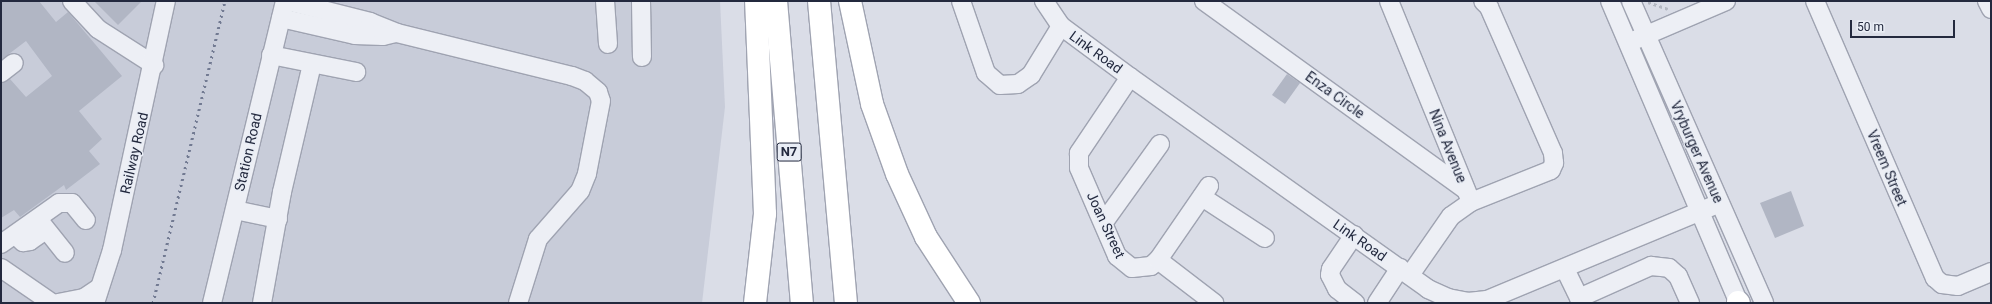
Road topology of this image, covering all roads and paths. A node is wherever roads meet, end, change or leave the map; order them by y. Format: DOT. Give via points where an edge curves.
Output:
graph roads {
  1 [pos="72,1"];
  2 [pos="166,1"];
  3 [pos="605,1"];
  4 [pos="641,1"];
  5 [pos="756,1"];
  6 [pos="776,1"];
  7 [pos="819,1"];
  8 [pos="850,1"];
  9 [pos="960,1"];
  10 [pos="1044,1"];
  11 [pos="1204,1"];
  12 [pos="1389,1"];
  13 [pos="1483,1"];
  14 [pos="1610,1"];
  15 [pos="1631,1"];
  16 [pos="1646,1"];
  17 [pos="1726,1"];
  18 [pos="1815,1"];
  19 [pos="1987,1"];
  20 [pos="284,7"];
  21 [pos="1991,10"];
  22 [pos="1675,12"];
  23 [pos="1061,26"];
  24 [pos="1646,36"];
  25 [pos="608,44"];
  26 [pos="1628,44"];
  27 [pos="271,55"];
  28 [pos="642,57"];
  29 [pos="312,64"];
  30 [pos="154,65"];
  31 [pos="356,72"];
  32 [pos="1130,77"];
  33 [pos="1160,144"];
  34 [pos="1468,195"];
  35 [pos="1720,203"];
  36 [pos="235,210"];
  37 [pos="1701,211"];
  38 [pos="278,219"];
  39 [pos="86,220"];
  40 [pos="1104,222"];
  41 [pos="42,224"];
  42 [pos="1354,236"];
  43 [pos="1265,238"];
  44 [pos="8,240"];
  45 [pos="65,254"];
  46 [pos="1158,260"];
  47 [pos="1,268"];
  48 [pos="1565,269"];
  49 [pos="1405,271"];
  50 [pos="1991,272"];
  51 [pos="97,296"];
  52 [pos="52,303"];
  53 [pos="58,303"];
  54 [pos="212,303"];
  55 [pos="262,303"];
  56 [pos="518,303"];
  57 [pos="755,303"];
  58 [pos="802,303"];
  59 [pos="846,303"];
  60 [pos="969,303"];
  61 [pos="1214,303"];
  62 [pos="1355,303"];
  63 [pos="1377,303"];
  64 [pos="1690,303"];
  65 [pos="1739,303"];
  66 [pos="1764,303"];
  1 -- 30 [label="street" via="98,30"];
  2 -- 30 [label="street, Railway Road"];
  3 -- 25 [label="street"];
  4 -- 28 [label="street"];
  5 -- 57 [label="highway" via="765,214"];
  6 -- 58 [label="highway, N7"];
  7 -- 59 [label="highway"];
  8 -- 60 [label="highway" via="872,104 897,174 926,237"];
  9 -- 23 [label="street" via="986,73 1000,85 1018,84 1031,75"];
  10 -- 23 [label="street, Link Road"];
  11 -- 34 [label="street, Enza Circle"];
  12 -- 34 [label="street, Nina Avenue"];
  13 -- 34 [label="street" via="1489,7 1553,153 1554,162 1551,170"];
  14 -- 26 [label="street, Vryburger Avenue"];
  15 -- 24 [label="street, Vryburger Avenue"];
  16 -- 22 [label="path"];
  17 -- 24 [label="street"];
  18 -- 50 [label="street, Vreem Street" via="1935,278 1942,284 1958,286"];
  19 -- 21 [label="street"];
  20 -- 27 [label="street, Station Road"];
  20 -- 56 [label="street" via="355,35 383,36 397,33 572,76 585,81 598,92 601,100 580,191 538,239"];
  23 -- 32 [label="street, Link Road"];
  24 -- 26 [label="street"];
  24 -- 35 [label="street, Vryburger Avenue"];
  26 -- 37 [label="street, Vryburger Avenue"];
  27 -- 29 [label="street"];
  27 -- 36 [label="street, Station Road"];
  29 -- 31 [label="street"];
  29 -- 38 [label="street"];
  30 -- 51 [label="street, Railway Road" via="112,250"];
  32 -- 40 [label="street, Joan Street" via="1079,153 1079,168"];
  32 -- 42 [label="street, Link Road"];
  33 -- 40 [label="street"];
  34 -- 49 [label="street"];
  35 -- 37 [label="street, Link Road"];
  35 -- 66 [label="street, Vryburger Avenue"];
  36 -- 38 [label="street"];
  36 -- 54 [label="street, Station Road"];
  37 -- 48 [label="street, Link Road"];
  37 -- 65 [label="street, Vryburger Avenue"];
  38 -- 55 [label="street"];
  39 -- 41 [label="street" via="72,203 65,202"];
  40 -- 46 [label="street, Joan Street" via="1117,256 1126,265 1146,268"];
  41 -- 44 [label="street" via="30,241"];
  41 -- 45 [label="street"];
  42 -- 49 [label="street, Link Road"];
  42 -- 62 [label="street" via="1331,269 1330,276 1337,288"];
  43 -- 46 [label="street" via="1206,191"];
  46 -- 61 [label="street"];
  47 -- 52 [label="street"];
  48 -- 49 [label="street, Link Road" via="1487,300 1478,301 1448,298 1428,288"];
  48 -- 64 [label="street" via="1579,298 1651,266 1669,268 1678,276"];
  49 -- 63 [label="street"];
  51 -- 53 [label="street"];
}
